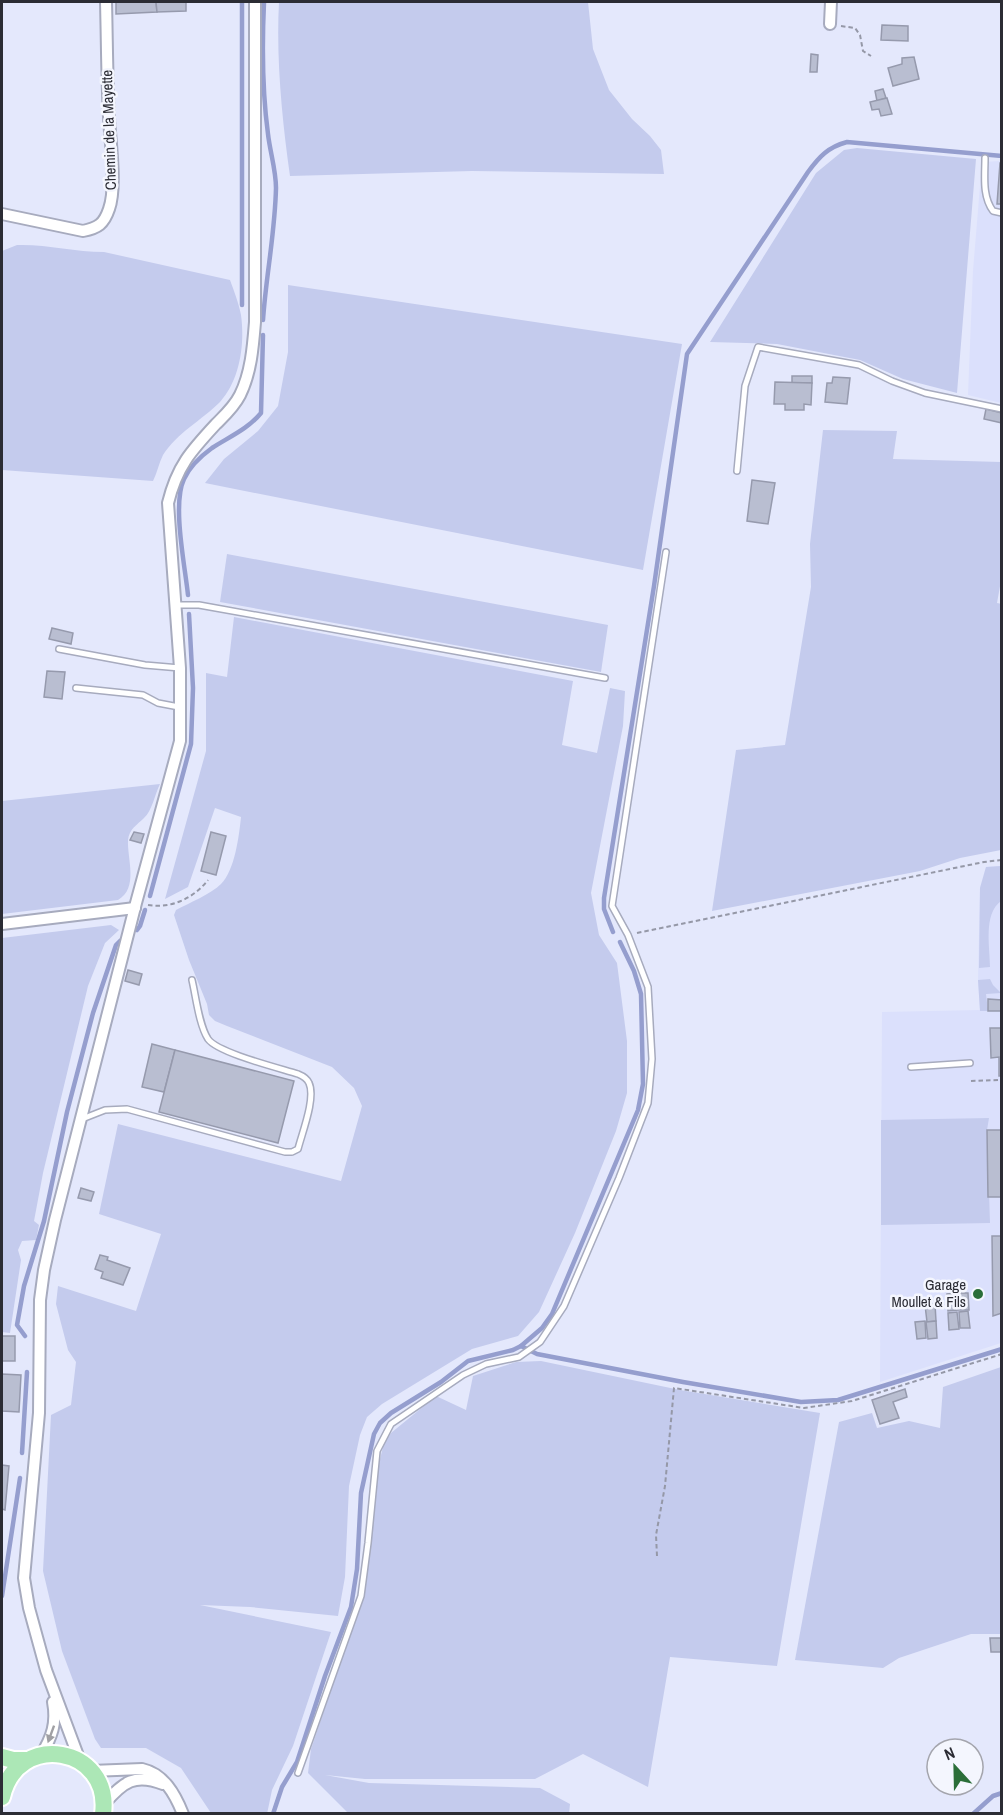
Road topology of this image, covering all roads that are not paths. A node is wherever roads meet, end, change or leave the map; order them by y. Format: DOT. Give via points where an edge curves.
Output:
graph roads {
  1 [pos="106,2"];
  2 [pos="255,2"];
  3 [pos="831,2"];
  4 [pos="830,24"];
  5 [pos="985,158"];
  6 [pos="1002,213"];
  7 [pos="2,214"];
  8 [pos="1002,409"];
  9 [pos="736,471"];
  10 [pos="666,552"];
  11 [pos="177,605"];
  12 [pos="58,649"];
  13 [pos="180,668"];
  14 [pos="605,678"];
  15 [pos="76,687"];
  16 [pos="181,707"];
  17 [pos="136,905"];
  18 [pos="2,924"];
  19 [pos="192,980"];
  20 [pos="970,1063"];
  21 [pos="911,1067"];
  22 [pos="81,1119"];
  23 [pos="46,1670"];
  24 [pos="2,1757"];
  25 [pos="34,1757"];
  26 [pos="86,1766"];
  27 [pos="298,1773"];
  28 [pos="168,1786"];
  29 [pos="2,1797"];
  30 [pos="104,1808"];
  31 [pos="183,1814"];
  1 -- 7 [label="street, Chemin de la Mayette" via="112,176 110,207 104,220 97,228 83,231"];
  2 -- 11 [label="street" via="252,356 231,410 188,454 173,482 168,503"];
  3 -- 4 [label="street"];
  5 -- 6 [label="lane" via="988,204 993,211"];
  8 -- 9 [label="lane" via="925,393 859,365 758,347 745,386"];
  10 -- 27 [label="lane" via="612,906 648,987 652,1059 648,1103 564,1306 540,1342 519,1357 486,1364 463,1376 392,1424 378,1450 361,1596"];
  11 -- 13 [label="street"];
  11 -- 14 [label="lane" via="199,605"];
  12 -- 13 [label="lane"];
  13 -- 16 [label="street"];
  15 -- 16 [label="lane" via="143,695 158,703"];
  16 -- 17 [label="street" via="180,741"];
  17 -- 18 [label="street"];
  17 -- 22 [label="street"];
  19 -- 22 [label="lane" via="209,1041 306,1078 312,1094 298,1149 285,1152 127,1109 105,1110"];
  20 -- 21 [label="lane"];
  22 -- 23 [label="street" via="40,1300 39,1413 24,1578"];
  23 -- 25 [label="street, one-way" via="55,1723 52,1735"];
  23 -- 26 [label="street"];
  24 -- 25 [label="main road"];
  25 -- 26 [label="main road" via="55,1753"];
  25 -- 29 [label="main road" via="17,1767"];
  26 -- 28 [label="street" via="142,1769"];
  26 -- 30 [label="main road" via="103,1791"];
  28 -- 30 [label="street" via="142,1779 130,1781 116,1791"];
  28 -- 31 [label="street"];
}
